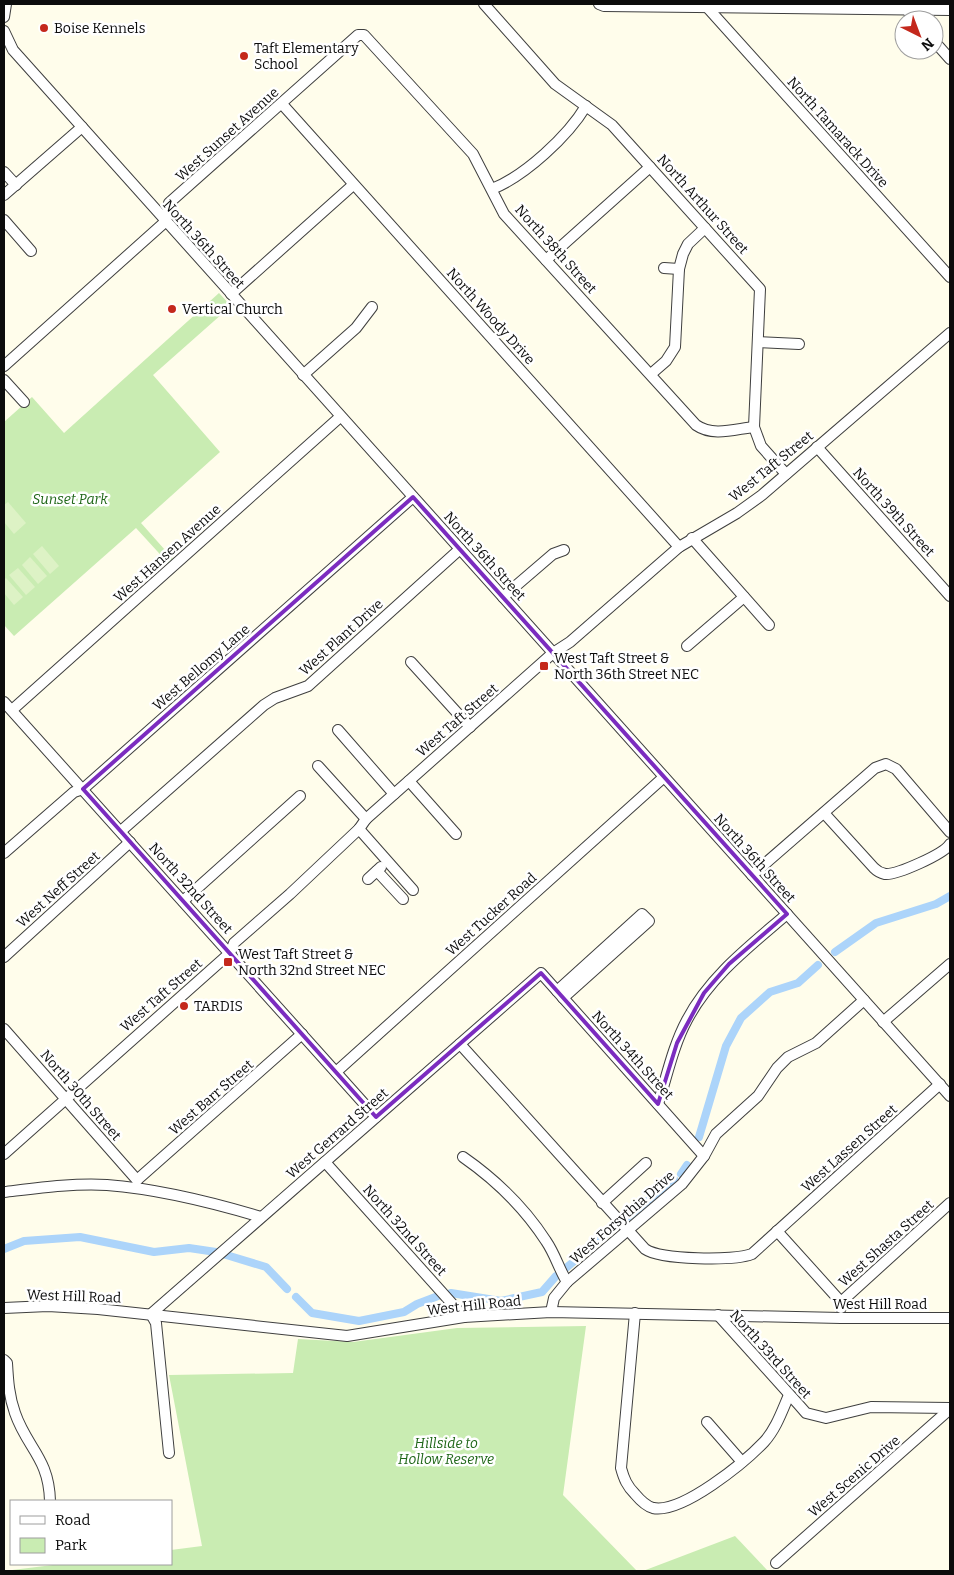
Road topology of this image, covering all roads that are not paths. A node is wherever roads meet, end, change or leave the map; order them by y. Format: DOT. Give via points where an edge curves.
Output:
graph roads {
  1 [pos="6,4"];
  2 [pos="484,4"];
  3 [pos="601,5"];
  4 [pos="773,5"];
  5 [pos="706,6"];
  6 [pos="906,9"];
  7 [pos="950,10"];
  8 [pos="4,17"];
  9 [pos="4,31"];
  10 [pos="368,38"];
  11 [pos="282,104"];
  12 [pos="586,106"];
  13 [pos="82,127"];
  14 [pos="650,167"];
  15 [pos="4,172"];
  16 [pos="16,185"];
  17 [pos="353,185"];
  18 [pos="492,189"];
  19 [pos="4,195"];
  20 [pos="4,220"];
  21 [pos="165,222"];
  22 [pos="705,228"];
  23 [pos="31,251"];
  24 [pos="546,260"];
  25 [pos="664,268"];
  26 [pos="679,269"];
  27 [pos="950,277"];
  28 [pos="231,294"];
  29 [pos="372,307"];
  30 [pos="950,333"];
  31 [pos="758,342"];
  32 [pos="799,344"];
  33 [pos="4,366"];
  34 [pos="650,374"];
  35 [pos="303,375"];
  36 [pos="4,380"];
  37 [pos="24,402"];
  38 [pos="340,417"];
  39 [pos="754,427"];
  40 [pos="817,446"];
  41 [pos="786,474"];
  42 [pos="413,497"];
  43 [pos="692,538"];
  44 [pos="679,547"];
  45 [pos="460,549"];
  46 [pos="564,550"];
  47 [pos="950,596"];
  48 [pos="503,597"];
  49 [pos="744,597"];
  50 [pos="769,625"];
  51 [pos="687,646"];
  52 [pos="553,653"];
  53 [pos="411,662"];
  54 [pos="4,702"];
  55 [pos="12,710"];
  56 [pos="470,727"];
  57 [pos="338,730"];
  58 [pos="318,766"];
  59 [pos="664,777"];
  60 [pos="409,780"];
  61 [pos="83,789"];
  62 [pos="394,794"];
  63 [pos="300,796"];
  64 [pos="824,813"];
  65 [pos="366,819"];
  66 [pos="358,829"];
  67 [pos="121,831"];
  68 [pos="950,832"];
  69 [pos="456,834"];
  70 [pos="130,842"];
  71 [pos="950,844"];
  72 [pos="4,853"];
  73 [pos="388,861"];
  74 [pos="377,871"];
  75 [pos="752,875"];
  76 [pos="368,879"];
  77 [pos="413,890"];
  78 [pos="403,899"];
  79 [pos="183,901"];
  80 [pos="787,914"];
  81 [pos="230,953"];
  82 [pos="4,957"];
  83 [pos="950,964"];
  84 [pos="541,973"];
  85 [pos="560,994"];
  86 [pos="864,1000"];
  87 [pos="884,1022"];
  88 [pos="4,1029"];
  89 [pos="302,1034"];
  90 [pos="460,1044"];
  91 [pos="336,1072"];
  92 [pos="940,1084"];
  93 [pos="950,1096"];
  94 [pos="65,1097"];
  95 [pos="658,1104"];
  96 [pos="376,1117"];
  97 [pos="4,1154"];
  98 [pos="704,1156"];
  99 [pos="463,1157"];
  100 [pos="325,1162"];
  101 [pos="646,1163"];
  102 [pos="137,1185"];
  103 [pos="4,1192"];
  104 [pos="602,1203"];
  105 [pos="950,1203"];
  106 [pos="261,1217"];
  107 [pos="628,1231"];
  108 [pos="777,1231"];
  109 [pos="567,1282"];
  110 [pos="841,1302"];
  111 [pos="4,1308"];
  112 [pos="551,1312"];
  113 [pos="151,1314"];
  114 [pos="635,1314"];
  115 [pos="718,1316"];
  116 [pos="464,1317"];
  117 [pos="841,1318"];
  118 [pos="950,1318"];
  119 [pos="4,1360"];
  120 [pos="789,1395"];
  121 [pos="950,1409"];
  122 [pos="707,1422"];
  123 [pos="169,1453"];
  124 [pos="742,1462"];
  125 [pos="50,1500"];
  126 [pos="776,1563"];
  1 -- 8 [label="street"];
  2 -- 12 [label="street, North Arthur Street" via="555,84"];
  3 -- 5 [label="street"];
  4 -- 5 [label="street"];
  4 -- 6 [label="street"];
  5 -- 27 [label="street, North Tamarack Drive"];
  6 -- 7 [label="street"];
  9 -- 13 [label="street, North 36th Street" via="13,50"];
  10 -- 11 [label="street, West Sunset Avenue" via="358,35"];
  10 -- 18 [label="street, North 38th Street" via="473,154"];
  11 -- 17 [label="street, North Woody Drive"];
  11 -- 21 [label="street, West Sunset Avenue" via="169,203"];
  12 -- 14 [label="street, North Arthur Street" via="612,125"];
  12 -- 18 [label="street" via="567,131 520,174"];
  13 -- 16 [label="street"];
  13 -- 21 [label="street, North 36th Street"];
  14 -- 22 [label="street, North Arthur Street"];
  14 -- 24 [label="street"];
  15 -- 16 [label="street"];
  16 -- 19 [label="street"];
  17 -- 28 [label="street"];
  17 -- 44 [label="street, North Woody Drive"];
  18 -- 24 [label="street, North 38th Street" via="504,214"];
  20 -- 23 [label="street"];
  21 -- 28 [label="street, North 36th Street"];
  21 -- 33 [label="street, West Sunset Avenue"];
  22 -- 26 [label="street" via="688,244"];
  22 -- 31 [label="street, North Arthur Street" via="760,289"];
  24 -- 34 [label="street, North 38th Street"];
  25 -- 26 [label="street"];
  26 -- 34 [label="street" via="675,347 666,361"];
  28 -- 35 [label="street, North 36th Street"];
  29 -- 35 [label="street" via="356,328"];
  30 -- 40 [label="street, West Taft Street"];
  31 -- 32 [label="street"];
  31 -- 39 [label="street, North Arthur Street"];
  34 -- 39 [label="street, North 38th Street" via="702,430 718,432"];
  35 -- 38 [label="street, North 36th Street"];
  36 -- 37 [label="street"];
  38 -- 42 [label="street, North 36th Street"];
  38 -- 55 [label="street, West Hansen Avenue"];
  39 -- 41 [label="street, North Arthur Street" via="761,446"];
  40 -- 41 [label="street, West Taft Street"];
  40 -- 47 [label="street, North 39th Street"];
  41 -- 43 [label="street, West Taft Street" via="737,513"];
  42 -- 45 [label="street, North 36th Street"];
  42 -- 61 [label="street, West Bellomy Lane"];
  43 -- 44 [label="street, West Taft Street"];
  43 -- 49 [label="street"];
  44 -- 52 [label="street, West Taft Street" via="570,642"];
  45 -- 48 [label="street, North 36th Street"];
  45 -- 67 [label="street, West Plant Drive" via="308,686 264,704"];
  46 -- 48 [label="street" via="553,554"];
  48 -- 52 [label="street, North 36th Street"];
  49 -- 50 [label="street"];
  49 -- 51 [label="street"];
  52 -- 56 [label="street, West Taft Street"];
  52 -- 59 [label="street, North 36th Street"];
  53 -- 56 [label="street"];
  54 -- 55 [label="street, North 32nd Street"];
  55 -- 61 [label="street, North 32nd Street"];
  56 -- 60 [label="street, West Taft Street"];
  57 -- 62 [label="street"];
  58 -- 65 [label="street"];
  59 -- 75 [label="street, North 36th Street"];
  59 -- 91 [label="street, West Tucker Road"];
  60 -- 62 [label="street, West Taft Street"];
  60 -- 69 [label="street"];
  61 -- 67 [label="street, North 32nd Street"];
  61 -- 72 [label="street, West Bellomy Lane" via="74,792"];
  62 -- 65 [label="street, West Taft Street"];
  63 -- 79 [label="street"];
  64 -- 68 [label="street" via="875,768 886,764 896,769"];
  64 -- 71 [label="street" via="883,874 941,854"];
  64 -- 75 [label="street"];
  65 -- 66 [label="street, West Taft Street"];
  66 -- 73 [label="street"];
  66 -- 81 [label="street, West Taft Street" via="234,943"];
  67 -- 70 [label="street, North 32nd Street"];
  70 -- 79 [label="street, North 32nd Street"];
  70 -- 82 [label="street, West Neff Street"];
  73 -- 74 [label="street"];
  73 -- 77 [label="street"];
  74 -- 76 [label="street"];
  74 -- 78 [label="street"];
  75 -- 80 [label="street, North 36th Street"];
  79 -- 81 [label="street, North 32nd Street"];
  80 -- 86 [label="street, North 36th Street"];
  80 -- 95 [label="street" via="729,964 704,993 686,1021"];
  81 -- 89 [label="street, North 32nd Street"];
  81 -- 94 [label="street, West Taft Street"];
  83 -- 87 [label="street"];
  84 -- 85 [label="street, North 34th Street"];
  84 -- 90 [label="street, West Gerrard Street"];
  85 -- 85 [label="street" via="648,921 642,914"];
  85 -- 95 [label="street, North 34th Street"];
  86 -- 87 [label="street, North 36th Street"];
  86 -- 98 [label="street, West Forsythia Drive" via="816,1042 788,1057 758,1096 716,1134"];
  87 -- 92 [label="street, North 36th Street"];
  88 -- 94 [label="street, North 30th Street"];
  89 -- 91 [label="street, North 32nd Street"];
  89 -- 102 [label="street, West Barr Street"];
  90 -- 96 [label="street, West Gerrard Street"];
  90 -- 104 [label="street"];
  91 -- 96 [label="street, North 32nd Street"];
  92 -- 93 [label="street, North 36th Street"];
  92 -- 108 [label="street, West Lassen Street"];
  94 -- 97 [label="street, West Taft Street"];
  94 -- 102 [label="street, North 30th Street"];
  95 -- 98 [label="street, North 34th Street"];
  96 -- 100 [label="street, West Gerrard Street"];
  98 -- 107 [label="street, West Forsythia Drive" via="682,1184"];
  99 -- 109 [label="street" via="502,1187 519,1205 547,1242"];
  100 -- 106 [label="street, West Gerrard Street"];
  100 -- 116 [label="street, North 32nd Street"];
  101 -- 104 [label="street"];
  102 -- 103 [label="street" via="60,1185"];
  102 -- 106 [label="street"];
  104 -- 107 [label="street"];
  105 -- 110 [label="street, West Shasta Street"];
  106 -- 113 [label="street, West Gerrard Street"];
  107 -- 108 [label="street, West Lassen Street" via="645,1249 660,1256 733,1258 752,1254"];
  107 -- 109 [label="street, West Forsythia Drive" via="613,1240"];
  108 -- 110 [label="street"];
  109 -- 112 [label="street, West Forsythia Drive" via="554,1298"];
  110 -- 117 [label="street"];
  111 -- 113 [label="street, West Hill Road" via="56,1306"];
  112 -- 114 [label="street, West Hill Road"];
  112 -- 116 [label="street, West Hill Road"];
  113 -- 116 [label="street, West Hill Road" via="347,1336"];
  113 -- 123 [label="street" via="156,1323"];
  114 -- 115 [label="street, West Hill Road"];
  114 -- 124 [label="street" via="621,1468 627,1486 644,1503 654,1508 665,1507 702,1493"];
  115 -- 117 [label="street, West Hill Road"];
  115 -- 120 [label="street, North 33rd Street"];
  117 -- 118 [label="street, West Hill Road"];
  119 -- 125 [label="street" via="15,1415 42,1460"];
  120 -- 121 [label="street, North 33rd Street" via="806,1413 826,1418 871,1407"];
  120 -- 124 [label="street" via="765,1442"];
  121 -- 126 [label="street, West Scenic Drive"];
  122 -- 124 [label="street"];
}
